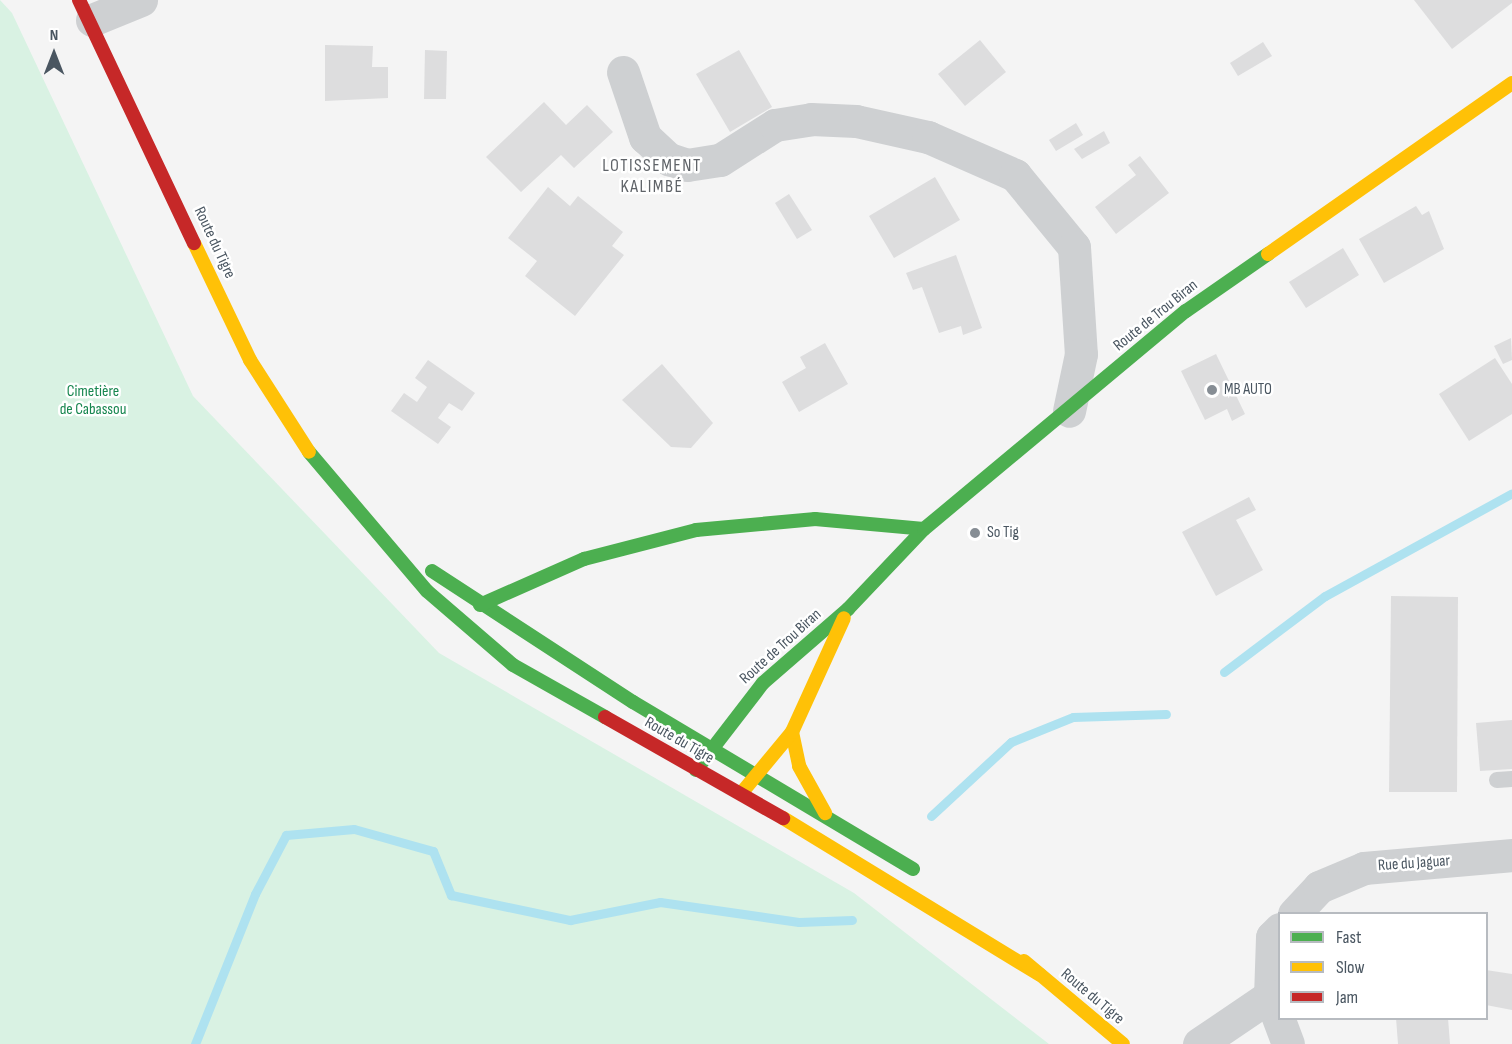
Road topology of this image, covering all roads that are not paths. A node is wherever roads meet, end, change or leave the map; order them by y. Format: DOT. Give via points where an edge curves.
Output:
graph roads {
  1 [pos="141,0"];
  2 [pos="85,10"];
  3 [pos="623,72"];
  4 [pos="1512,83"];
  5 [pos="1069,411"];
  6 [pos="338,488"];
  7 [pos="924,529"];
  8 [pos="480,605"];
  9 [pos="848,609"];
  10 [pos="792,732"];
  11 [pos="710,745"];
  12 [pos="696,770"];
  13 [pos="757,774"];
  14 [pos="740,795"];
  15 [pos="825,813"];
  16 [pos="1512,855"];
  17 [pos="930,881"];
  18 [pos="964,908"];
  19 [pos="1296,912"];
  20 [pos="1278,931"];
  21 [pos="1040,975"];
  22 [pos="1270,996"];
  23 [pos="1278,1017"];
  24 [pos="1279,1020"];
  25 [pos="1123,1044"];
  26 [pos="1199,1044"];
  27 [pos="1288,1044"];
  1 -- 2 [label="street"];
  2 -- 6 [label="main road, Route du Tigre" via="250,360 289,428"];
  3 -- 5 [label="street" via="645,137 669,159 687,165 720,160 775,125 811,119 856,121 928,137 1016,175 1074,247 1081,354"];
  4 -- 5 [label="main road, Route de Trou Biran" via="1186,311"];
  5 -- 7 [label="main road, Route de Trou Biran"];
  6 -- 8 [label="main road, Route du Tigre" via="440,577"];
  6 -- 12 [label="main road, Route du Tigre" via="427,591 513,665"];
  7 -- 8 [label="main road" via="815,519 696,530 593,556"];
  7 -- 9 [label="main road, Route de Trou Biran"];
  8 -- 11 [label="main road, Route du Tigre"];
  9 -- 10 [label="main road, Route de Trou Biran"];
  9 -- 11 [label="main road, Route de Trou Biran" via="763,683"];
  10 -- 13 [label="main road, Route de Trou Biran"];
  10 -- 15 [label="main road" via="799,766"];
  11 -- 12 [label="main road, Route de Trou Biran"];
  11 -- 13 [label="main road, Route du Tigre"];
  12 -- 14 [label="main road, Route du Tigre"];
  13 -- 14 [label="main road, Route de Trou Biran"];
  13 -- 15 [label="main road, Route du Tigre"];
  14 -- 21 [label="main road, Route du Tigre" via="898,884"];
  15 -- 17 [label="main road, Route du Tigre"];
  16 -- 19 [label="street, Rue du Jaguar" via="1364,868 1319,887"];
  18 -- 21 [label="main road, Route du Tigre"];
  20 -- 22 [label="street" via="1272,937"];
  21 -- 25 [label="main road, Route du Tigre"];
  22 -- 23 [label="street"];
  22 -- 26 [label="street"];
  24 -- 27 [label="street"];
}
